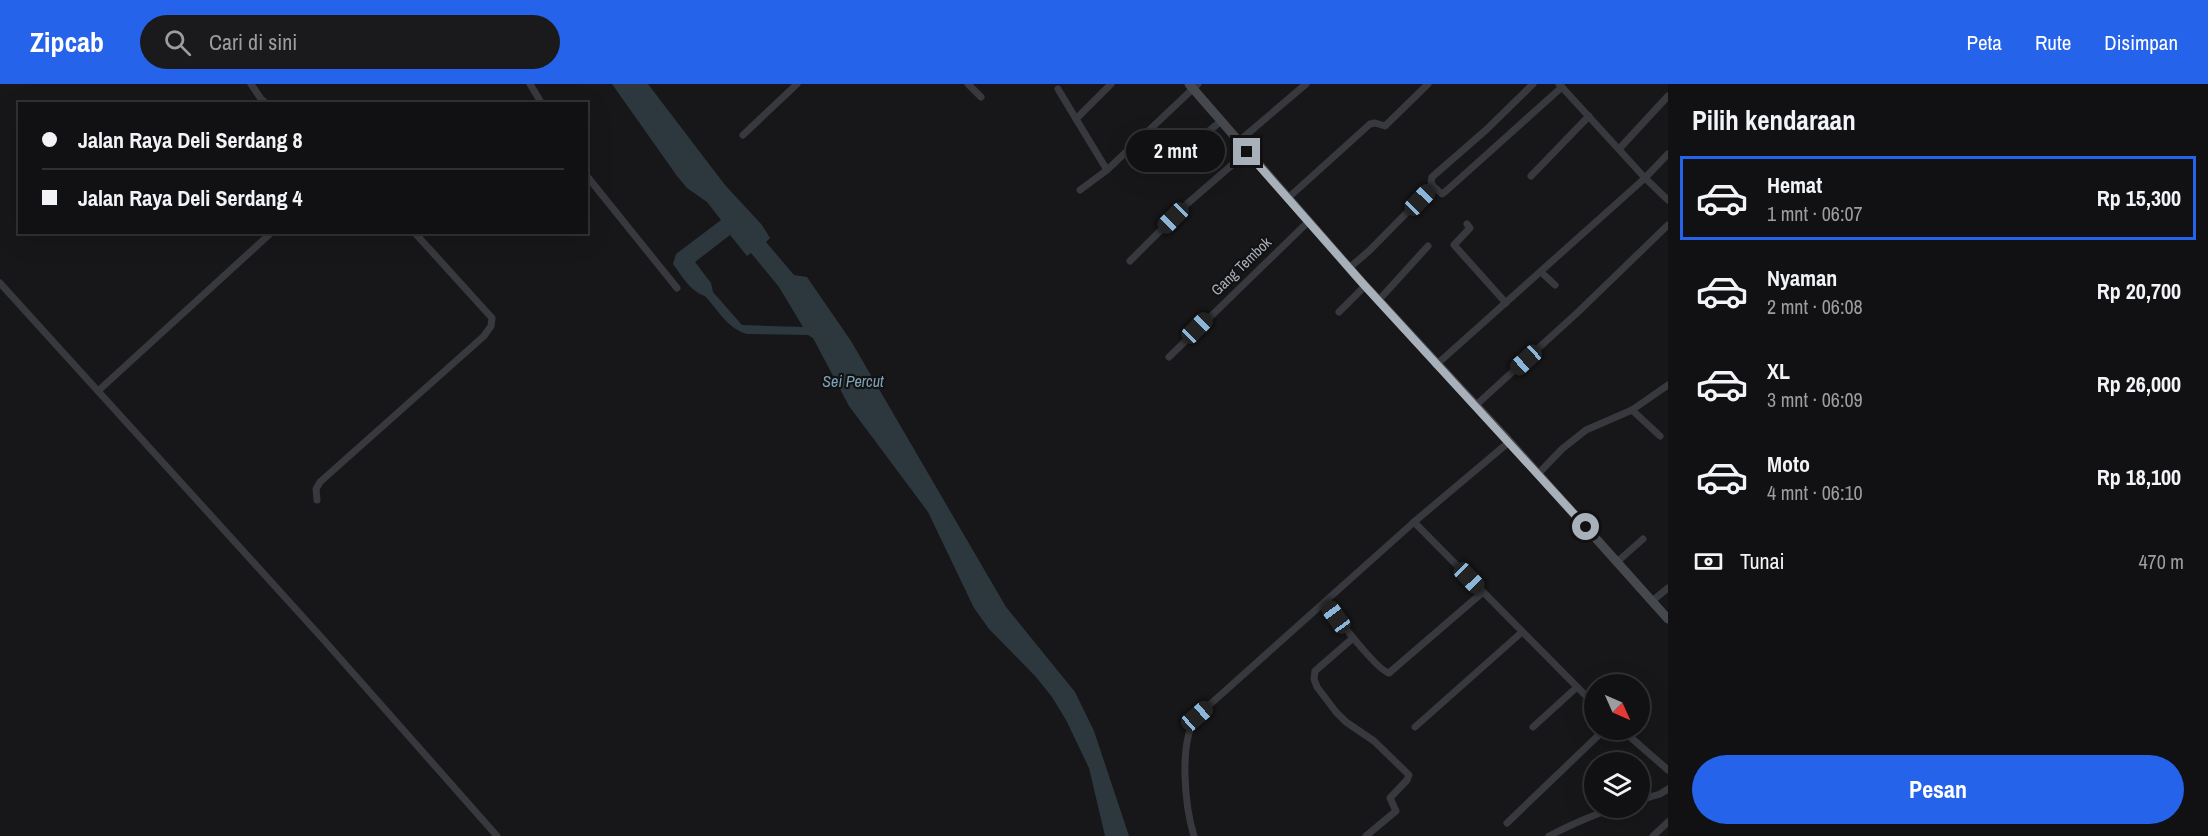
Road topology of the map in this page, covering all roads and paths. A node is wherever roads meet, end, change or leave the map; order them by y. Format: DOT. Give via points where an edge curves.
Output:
graph roads {
  1 [pos="251,84"];
  2 [pos="530,84"];
  3 [pos="797,84"];
  4 [pos="969,84"];
  5 [pos="1111,84"];
  6 [pos="1306,84"];
  7 [pos="1428,84"];
  8 [pos="1533,84"];
  9 [pos="1193,86"];
  10 [pos="1561,86"];
  11 [pos="1058,89"];
  12 [pos="1668,96"];
  13 [pos="981,97"];
  14 [pos="265,102"];
  15 [pos="541,102"];
  16 [pos="1589,116"];
  17 [pos="1076,119"];
  18 [pos="1220,122"];
  19 [pos="743,135"];
  20 [pos="1238,142"];
  21 [pos="1619,149"];
  22 [pos="1247,152"];
  23 [pos="1668,154"];
  24 [pos="1177,157"];
  25 [pos="1107,170"];
  26 [pos="1531,176"];
  27 [pos="588,177"];
  28 [pos="1645,178"];
  29 [pos="1433,186"];
  30 [pos="1080,190"];
  31 [pos="1288,198"];
  32 [pos="1668,200"];
  33 [pos="1308,222"];
  34 [pos="1467,224"];
  35 [pos="1668,225"];
  36 [pos="270,234"];
  37 [pos="416,234"];
  38 [pos="1428,246"];
  39 [pos="1130,261"];
  40 [pos="1349,268"];
  41 [pos="1541,272"];
  42 [pos="0,283"];
  43 [pos="1555,285"];
  44 [pos="1365,286"];
  45 [pos="677,288"];
  46 [pos="1378,301"];
  47 [pos="1506,303"];
  48 [pos="1339,312"];
  49 [pos="1168,357"];
  50 [pos="1436,365"];
  51 [pos="1668,386"];
  52 [pos="98,391"];
  53 [pos="1475,406"];
  54 [pos="1632,410"];
  55 [pos="1660,436"];
  56 [pos="1507,440"];
  57 [pos="1538,474"];
  58 [pos="317,500"];
  59 [pos="1414,522"];
  60 [pos="1643,539"];
  61 [pos="1617,562"];
  62 [pos="1668,588"];
  63 [pos="1483,592"];
  64 [pos="1652,601"];
  65 [pos="1325,602"];
  66 [pos="1668,619"];
  67 [pos="1522,632"];
  68 [pos="1353,638"];
  69 [pos="1577,687"];
  70 [pos="1584,694"];
  71 [pos="1415,727"];
  72 [pos="1533,727"];
  73 [pos="1594,740"];
  74 [pos="1634,740"];
  75 [pos="1668,770"];
  76 [pos="1668,789"];
  77 [pos="1650,797"];
  78 [pos="1590,818"];
  79 [pos="1668,822"];
  80 [pos="1507,824"];
  81 [pos="497,836"];
  82 [pos="1194,836"];
  83 [pos="1366,836"];
  84 [pos="1549,836"];
  85 [pos="1653,836"];
  1 -- 14 [label="street"];
  2 -- 15 [label="street"];
  3 -- 19 [label="street"];
  4 -- 13 [label="street"];
  5 -- 17 [label="street"];
  6 -- 20 [label="street"];
  7 -- 31 [label="street" via="1384,126 1370,124"];
  8 -- 29 [label="street" via="1432,177"];
  9 -- 18 [label="street"];
  9 -- 25 [label="street"];
  10 -- 16 [label="street"];
  10 -- 29 [label="street" via="1443,194"];
  11 -- 17 [label="street"];
  12 -- 21 [label="street"];
  16 -- 21 [label="street"];
  16 -- 26 [label="street"];
  17 -- 25 [label="street"];
  18 -- 20 [label="street"];
  18 -- 24 [label="street"];
  20 -- 22 [label="street"];
  21 -- 28 [label="street"];
  22 -- 31 [label="street"];
  22 -- 39 [label="street"];
  23 -- 28 [label="street"];
  25 -- 30 [label="street"];
  27 -- 45 [label="street"];
  28 -- 32 [label="street"];
  28 -- 41 [label="street"];
  29 -- 40 [label="street"];
  31 -- 33 [label="street"];
  33 -- 40 [label="street"];
  33 -- 49 [label="street, Gang Tembok"];
  34 -- 47 [label="street" via="1470,228 1454,245"];
  35 -- 53 [label="street"];
  36 -- 52 [label="street"];
  37 -- 58 [label="street" via="492,318 491,326 320,482"];
  38 -- 46 [label="street"];
  40 -- 44 [label="street"];
  41 -- 43 [label="street"];
  41 -- 47 [label="street"];
  42 -- 52 [label="street"];
  44 -- 46 [label="street"];
  44 -- 48 [label="street"];
  46 -- 50 [label="street"];
  47 -- 50 [label="street"];
  50 -- 53 [label="street"];
  51 -- 54 [label="street"];
  52 -- 81 [label="street"];
  53 -- 56 [label="street"];
  54 -- 55 [label="street"];
  54 -- 57 [label="street" via="1586,430"];
  56 -- 57 [label="street"];
  56 -- 59 [label="street"];
  57 -- 61 [label="street"];
  59 -- 63 [label="street"];
  59 -- 65 [label="street"];
  60 -- 61 [label="street"];
  61 -- 64 [label="street"];
  62 -- 64 [label="street"];
  63 -- 67 [label="street"];
  63 -- 68 [label="street" via="1389,673 1381,670"];
  64 -- 66 [label="street"];
  65 -- 68 [label="street"];
  65 -- 82 [label="street" via="1194,719 1185,772 1188,815"];
  67 -- 69 [label="street"];
  67 -- 71 [label="street"];
  68 -- 83 [label="street" via="1315,671 1317,687 1346,722 1374,741 1408,775 1390,798 1396,811"];
  69 -- 70 [label="street"];
  69 -- 72 [label="street"];
  73 -- 80 [label="street"];
  74 -- 75 [label="street"];
  76 -- 77 [label="street"];
  78 -- 84 [label="street"];
  79 -- 85 [label="street"];
}
